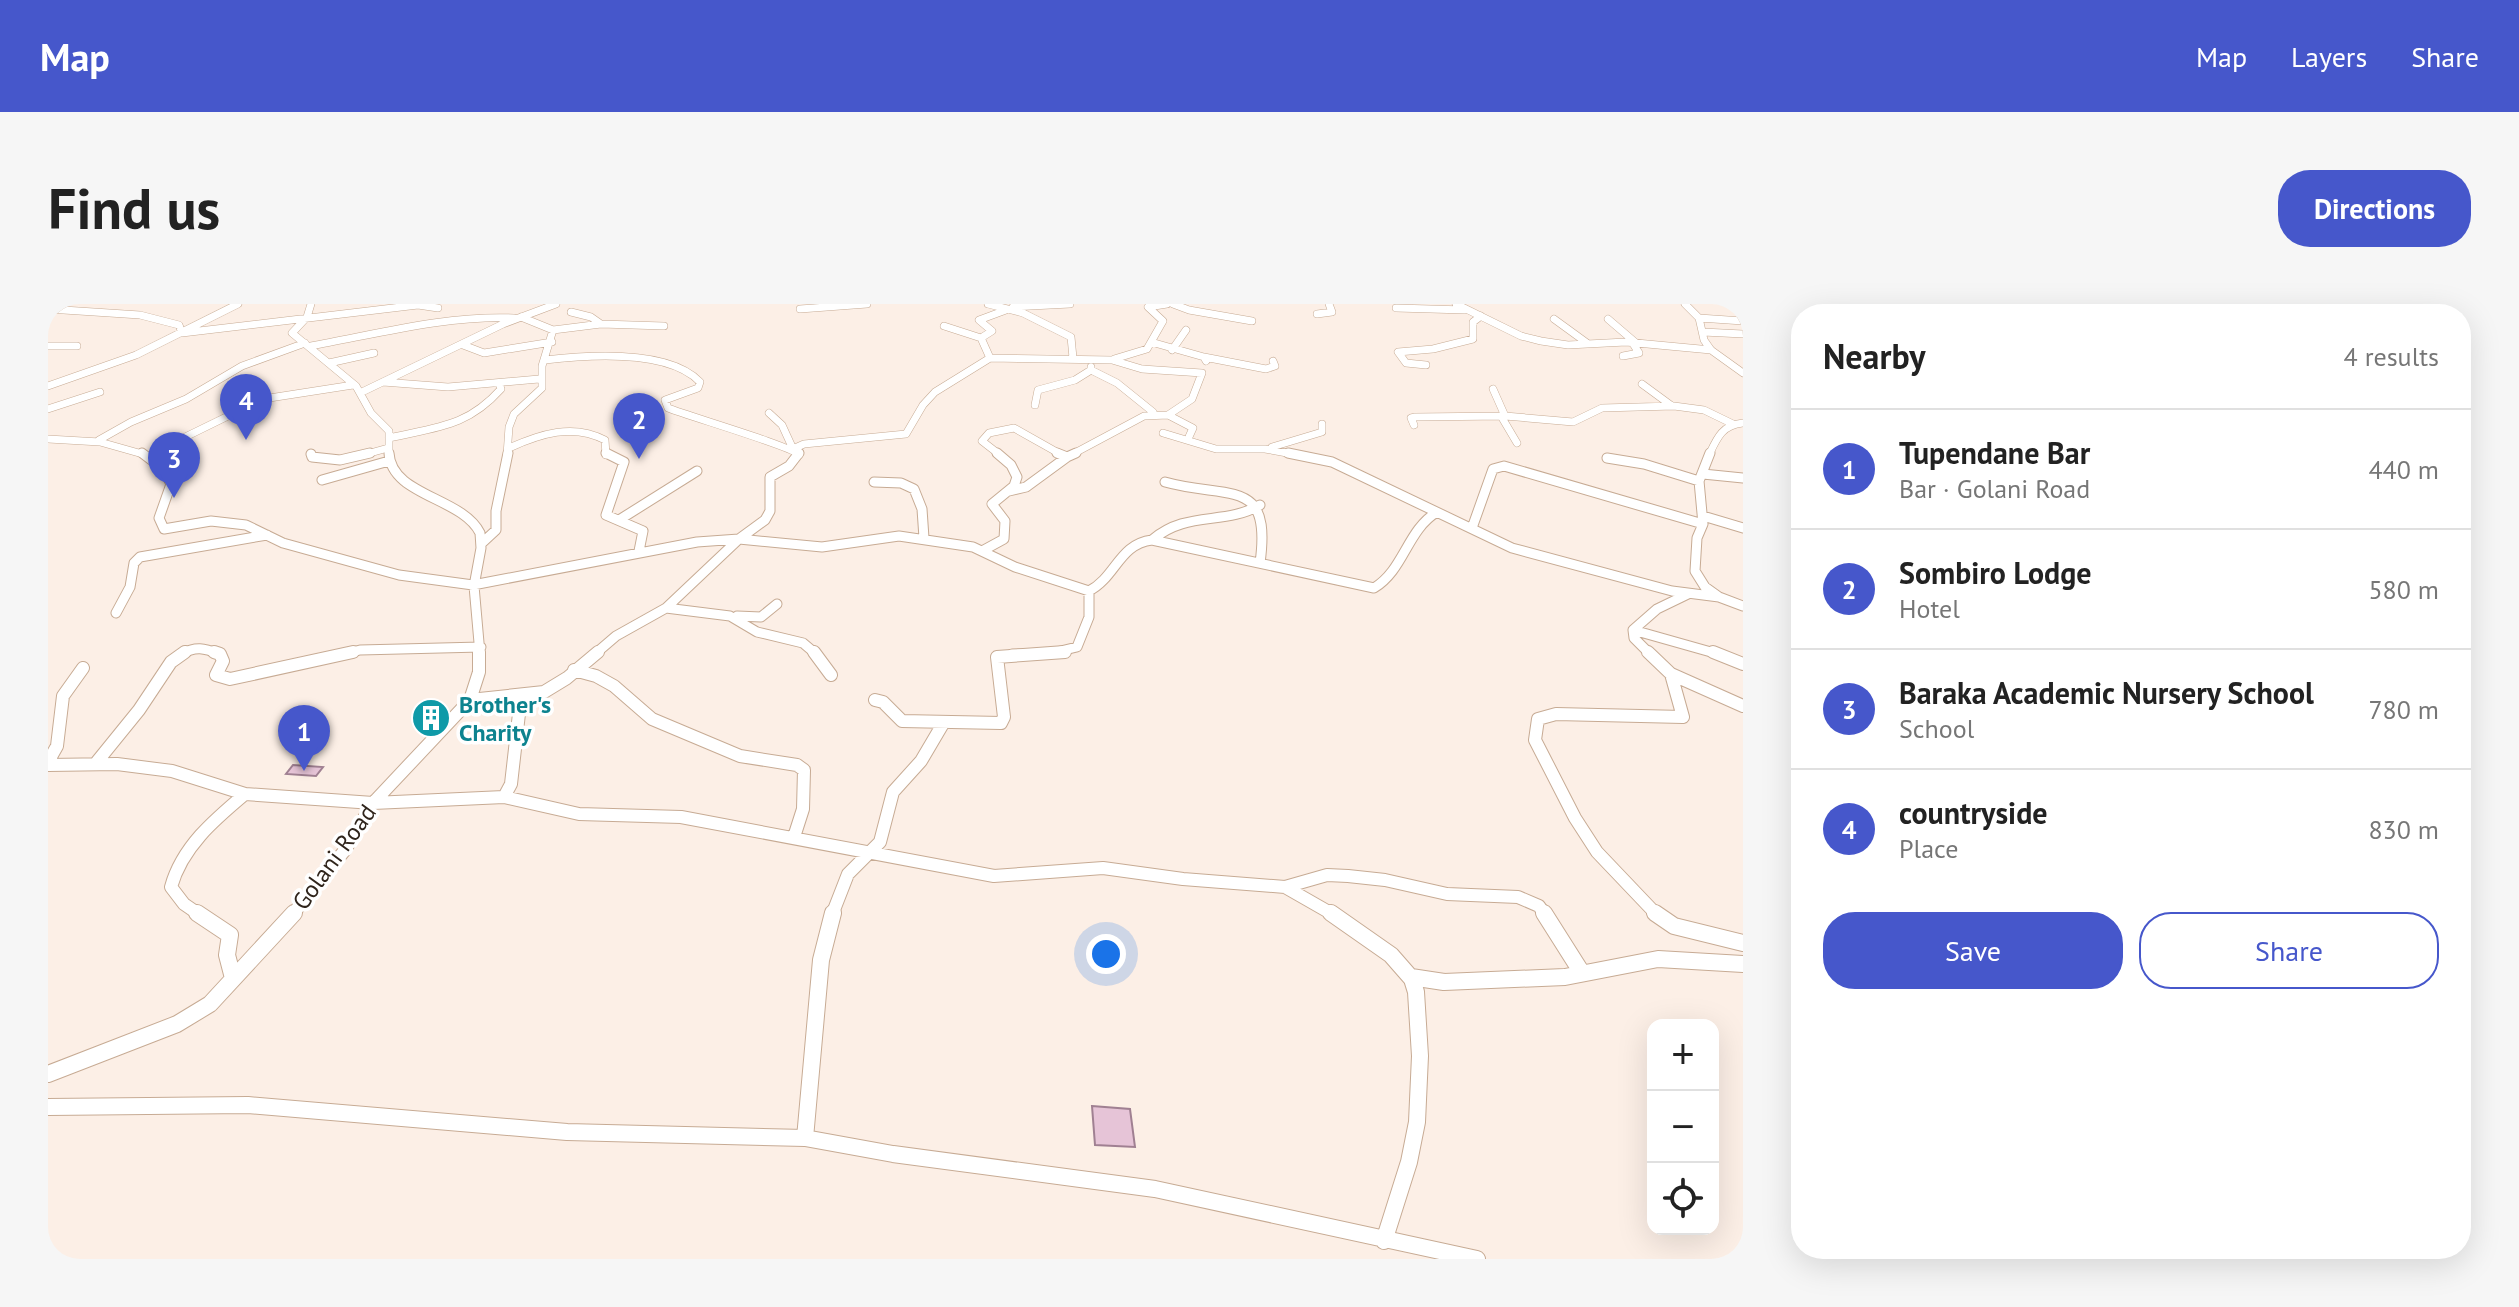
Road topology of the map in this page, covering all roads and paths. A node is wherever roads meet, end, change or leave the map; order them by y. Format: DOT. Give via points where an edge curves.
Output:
graph roads {
  1 [pos="57,304"];
  2 [pos="219,304"];
  3 [pos="311,304"];
  4 [pos="556,304"];
  5 [pos="867,304"];
  6 [pos="988,304"];
  7 [pos="1070,304"];
  8 [pos="1170,304"];
  9 [pos="1329,304"];
  10 [pos="1457,304"];
  11 [pos="1685,304"];
  12 [pos="236,305"];
  13 [pos="48,307"];
  14 [pos="438,308"];
  15 [pos="1396,308"];
  16 [pos="800,309"];
  17 [pos="1008,309"];
  18 [pos="1468,310"];
  19 [pos="571,312"];
  20 [pos="1317,314"];
  21 [pos="1481,316"];
  22 [pos="307,317"];
  23 [pos="519,318"];
  24 [pos="1699,318"];
  25 [pos="1554,319"];
  26 [pos="1608,319"];
  27 [pos="1252,321"];
  28 [pos="1743,321"];
  29 [pos="601,324"];
  30 [pos="664,326"];
  31 [pos="944,326"];
  32 [pos="553,330"];
  33 [pos="1186,330"];
  34 [pos="1703,332"];
  35 [pos="182,333"];
  36 [pos="1743,334"];
  37 [pos="981,338"];
  38 [pos="552,342"];
  39 [pos="1151,342"];
  40 [pos="1587,343"];
  41 [pos="1634,343"];
  42 [pos="308,345"];
  43 [pos="463,345"];
  44 [pos="48,346"];
  45 [pos="77,346"];
  46 [pos="1172,350"];
  47 [pos="1711,350"];
  48 [pos="374,353"];
  49 [pos="1623,356"];
  50 [pos="1204,357"];
  51 [pos="990,358"];
  52 [pos="1073,358"];
  53 [pos="545,360"];
  54 [pos="1112,360"];
  55 [pos="1273,361"];
  56 [pos="329,363"];
  57 [pos="1426,365"];
  58 [pos="1146,369"];
  59 [pos="1202,373"];
  60 [pos="1743,373"];
  61 [pos="1158,377"];
  62 [pos="539,379"];
  63 [pos="383,382"];
  64 [pos="499,383"];
  65 [pos="1642,384"];
  66 [pos="48,386"];
  67 [pos="357,388"];
  68 [pos="1493,389"];
  69 [pos="100,392"];
  70 [pos="1035,405"];
  71 [pos="1672,406"];
  72 [pos="48,409"];
  73 [pos="1153,412"];
  74 [pos="769,413"];
  75 [pos="1168,415"];
  76 [pos="1503,416"];
  77 [pos="1738,423"];
  78 [pos="1322,424"];
  79 [pos="1414,425"];
  80 [pos="1163,433"];
  81 [pos="48,439"];
  82 [pos="1188,439"];
  83 [pos="99,440"];
  84 [pos="177,441"];
  85 [pos="1517,443"];
  86 [pos="509,448"];
  87 [pos="389,449"];
  88 [pos="793,449"];
  89 [pos="1265,449"];
  90 [pos="311,454"];
  91 [pos="1067,457"];
  92 [pos="1607,458"];
  93 [pos="697,471"];
  94 [pos="1701,478"];
  95 [pos="1743,478"];
  96 [pos="322,480"];
  97 [pos="874,482"];
  98 [pos="1165,482"];
  99 [pos="1006,492"];
  100 [pos="1260,505"];
  101 [pos="1437,512"];
  102 [pos="619,520"];
  103 [pos="1703,520"];
  104 [pos="1472,528"];
  105 [pos="1743,528"];
  106 [pos="267,535"];
  107 [pos="924,538"];
  108 [pos="739,539"];
  109 [pos="1152,540"];
  110 [pos="482,543"];
  111 [pos="639,551"];
  112 [pos="982,551"];
  113 [pos="1260,563"];
  114 [pos="473,585"];
  115 [pos="1089,591"];
  116 [pos="1688,594"];
  117 [pos="1719,597"];
  118 [pos="777,604"];
  119 [pos="1743,606"];
  120 [pos="666,608"];
  121 [pos="116,613"];
  122 [pos="730,616"];
  123 [pos="1633,630"];
  124 [pos="481,647"];
  125 [pos="1743,664"];
  126 [pos="83,668"];
  127 [pos="574,670"];
  128 [pos="1671,674"];
  129 [pos="831,675"];
  130 [pos="521,696"];
  131 [pos="470,700"];
  132 [pos="875,700"];
  133 [pos="1743,706"];
  134 [pos="944,722"];
  135 [pos="96,763"];
  136 [pos="48,764"];
  137 [pos="245,794"];
  138 [pos="504,797"];
  139 [pos="373,803"];
  140 [pos="794,837"];
  141 [pos="869,854"];
  142 [pos="1285,887"];
  143 [pos="1743,943"];
  144 [pos="1743,964"];
  145 [pos="1582,973"];
  146 [pos="1411,977"];
  147 [pos="233,978"];
  148 [pos="48,1074"];
  149 [pos="48,1107"];
  150 [pos="805,1138"];
  151 [pos="1384,1241"];
  152 [pos="1477,1259"];
  1 -- 13 [label="street"];
  2 -- 12 [label="street"];
  3 -- 22 [label="street"];
  4 -- 23 [label="street"];
  5 -- 16 [label="street"];
  6 -- 17 [label="street"];
  7 -- 17 [label="street"];
  8 -- 27 [label="street"];
  8 -- 39 [label="street" via="1148,307 1163,321"];
  9 -- 20 [label="street" via="1332,312"];
  10 -- 18 [label="street"];
  11 -- 24 [label="street"];
  12 -- 35 [label="street"];
  13 -- 35 [label="street" via="147,316 179,325"];
  14 -- 22 [label="street" via="418,305"];
  15 -- 18 [label="street"];
  17 -- 37 [label="street" via="979,320 992,331"];
  17 -- 52 [label="street" via="1071,337"];
  18 -- 21 [label="street"];
  19 -- 29 [label="street"];
  21 -- 40 [label="street" via="1529,339"];
  21 -- 57 [label="street" via="1473,322 1473,339 1398,352 1406,363"];
  22 -- 35 [label="street"];
  22 -- 42 [label="street" via="292,331"];
  23 -- 32 [label="street"];
  23 -- 42 [label="street" via="493,317"];
  23 -- 43 [label="street"];
  24 -- 28 [label="street"];
  24 -- 34 [label="street"];
  25 -- 40 [label="street"];
  26 -- 41 [label="street"];
  29 -- 30 [label="street"];
  29 -- 32 [label="street"];
  31 -- 37 [label="street"];
  32 -- 38 [label="street, Golani Road"];
  33 -- 46 [label="street"];
  34 -- 36 [label="street"];
  34 -- 47 [label="street"];
  35 -- 66 [label="street"];
  37 -- 51 [label="street"];
  38 -- 43 [label="street" via="484,353"];
  38 -- 53 [label="street, Golani Road"];
  39 -- 46 [label="street"];
  39 -- 54 [label="street" via="1147,349"];
  40 -- 41 [label="street"];
  41 -- 47 [label="street"];
  41 -- 49 [label="street" via="1639,353"];
  42 -- 56 [label="street"];
  42 -- 83 [label="street" via="242,366"];
  43 -- 63 [label="street"];
  44 -- 45 [label="street"];
  46 -- 50 [label="street"];
  47 -- 60 [label="street"];
  48 -- 56 [label="street"];
  50 -- 55 [label="street" via="1266,369 1275,366"];
  50 -- 59 [label="street"];
  51 -- 52 [label="street"];
  51 -- 88 [label="street" via="935,392 906,434"];
  52 -- 54 [label="street"];
  53 -- 62 [label="street, Golani Road"];
  53 -- 88 [label="street" via="583,357 684,368 700,382 698,388 665,400 668,408"];
  54 -- 58 [label="street"];
  56 -- 67 [label="street"];
  58 -- 59 [label="street"];
  58 -- 61 [label="street"];
  59 -- 75 [label="street" via="1192,399"];
  62 -- 64 [label="street"];
  62 -- 86 [label="street, Golani Road" via="540,391 514,414 507,433"];
  63 -- 64 [label="street" via="448,387"];
  63 -- 67 [label="street"];
  64 -- 87 [label="street" via="501,389 471,418"];
  65 -- 71 [label="street"];
  67 -- 84 [label="street" via="263,399"];
  67 -- 87 [label="street" via="372,414 387,426"];
  68 -- 76 [label="street"];
  69 -- 72 [label="street"];
  70 -- 73 [label="street" via="1038,390 1075,380 1091,369"];
  71 -- 76 [label="street" via="1602,408 1573,422"];
  71 -- 77 [label="street" via="1704,410"];
  73 -- 75 [label="street"];
  73 -- 91 [label="street"];
  74 -- 88 [label="street" via="782,425"];
  75 -- 82 [label="street" via="1193,428"];
  76 -- 79 [label="street" via="1415,417"];
  76 -- 85 [label="street"];
  77 -- 94 [label="street" via="1718,434"];
  78 -- 89 [label="street" via="1322,432"];
  80 -- 82 [label="street"];
  81 -- 83 [label="street"];
  82 -- 89 [label="street" via="1221,449"];
  83 -- 106 [label="street" via="149,455 166,472 170,491 159,518 162,528 218,521"];
  86 -- 102 [label="street" via="551,433 605,440 606,456 624,462 606,512"];
  86 -- 110 [label="street, Golani Road" via="496,530"];
  87 -- 90 [label="street" via="339,462"];
  87 -- 96 [label="street"];
  87 -- 110 [label="street" via="406,481 466,517 479,529"];
  88 -- 108 [label="street" via="800,454 797,459 770,477 765,520"];
  89 -- 101 [label="street" via="1332,462"];
  91 -- 99 [label="street" via="1026,487"];
  91 -- 99 [label="street" via="1014,428 989,433 982,441 1014,468 1017,477"];
  92 -- 94 [label="street"];
  93 -- 102 [label="street"];
  94 -- 95 [label="street"];
  94 -- 103 [label="street"];
  97 -- 107 [label="street" via="914,489"];
  98 -- 100 [label="street"];
  99 -- 112 [label="street" via="992,504 1005,521 1006,537"];
  100 -- 109 [label="street" via="1252,511 1178,522"];
  100 -- 113 [label="street" via="1266,526"];
  101 -- 104 [label="street"];
  101 -- 113 [label="street" via="1423,519 1377,587"];
  102 -- 111 [label="street" via="643,531"];
  103 -- 104 [label="street" via="1504,466 1493,469"];
  103 -- 105 [label="street"];
  103 -- 117 [label="street" via="1695,571"];
  104 -- 116 [label="street" via="1512,548"];
  106 -- 114 [label="street" via="399,575"];
  106 -- 121 [label="street" via="140,557"];
  107 -- 108 [label="street" via="899,536 822,547"];
  107 -- 112 [label="street"];
  108 -- 111 [label="street"];
  108 -- 120 [label="street"];
  109 -- 113 [label="street"];
  109 -- 115 [label="street" via="1130,546 1106,580"];
  110 -- 114 [label="street, Golani Road"];
  111 -- 114 [label="street"];
  112 -- 115 [label="street"];
  114 -- 124 [label="street, Golani Road"];
  115 -- 134 [label="street" via="1089,617 1077,647 997,657 1001,723"];
  116 -- 117 [label="street"];
  116 -- 123 [label="street" via="1657,609"];
  117 -- 119 [label="street"];
  118 -- 122 [label="street" via="761,617"];
  120 -- 122 [label="street"];
  120 -- 127 [label="street" via="616,636"];
  122 -- 129 [label="street" via="757,632 811,647"];
  123 -- 125 [label="street"];
  123 -- 128 [label="street" via="1634,638"];
  124 -- 131 [label="street, Golani Road" via="481,674"];
  124 -- 135 [label="street" via="360,650 220,679 220,654 192,647 161,671 142,707"];
  126 -- 136 [label="street" via="61,703 59,745"];
  127 -- 130 [label="street" via="544,692"];
  127 -- 140 [label="street" via="614,686 652,719 740,756 804,770 803,809"];
  128 -- 133 [label="street"];
  128 -- 143 [label="street" via="1684,712 1680,719 1567,712 1538,719 1535,740 1587,838 1657,915 1688,931"];
  130 -- 131 [label="street"];
  130 -- 138 [label="street" via="511,784"];
  131 -- 139 [label="street, Golani Road"];
  132 -- 134 [label="street" via="902,721"];
  134 -- 141 [label="street" via="921,761 893,792 880,842"];
  135 -- 136 [label="street"];
  135 -- 137 [label="street" via="172,771"];
  137 -- 139 [label="street"];
  137 -- 147 [label="street" via="197,840 173,874 171,887 190,911 230,935 227,955"];
  138 -- 139 [label="street"];
  138 -- 140 [label="street" via="579,814 681,817"];
  139 -- 147 [label="street, Golani Road" via="309,897"];
  140 -- 141 [label="street"];
  141 -- 142 [label="street" via="994,876 1103,868"];
  141 -- 150 [label="street" via="848,874 827,931"];
  142 -- 145 [label="street" via="1327,875 1348,876 1447,894 1529,900"];
  142 -- 146 [label="street" via="1331,913"];
  144 -- 145 [label="street" via="1658,959"];
  145 -- 146 [label="street" via="1461,982"];
  146 -- 151 [label="street" via="1418,1006 1420,1067 1415,1135"];
  147 -- 148 [label="street, Golani Road" via="210,1004 177,1024"];
  149 -- 150 [label="street" via="248,1105 594,1133"];
  150 -- 151 [label="street" via="1155,1189"];
  151 -- 152 [label="street"];
}
